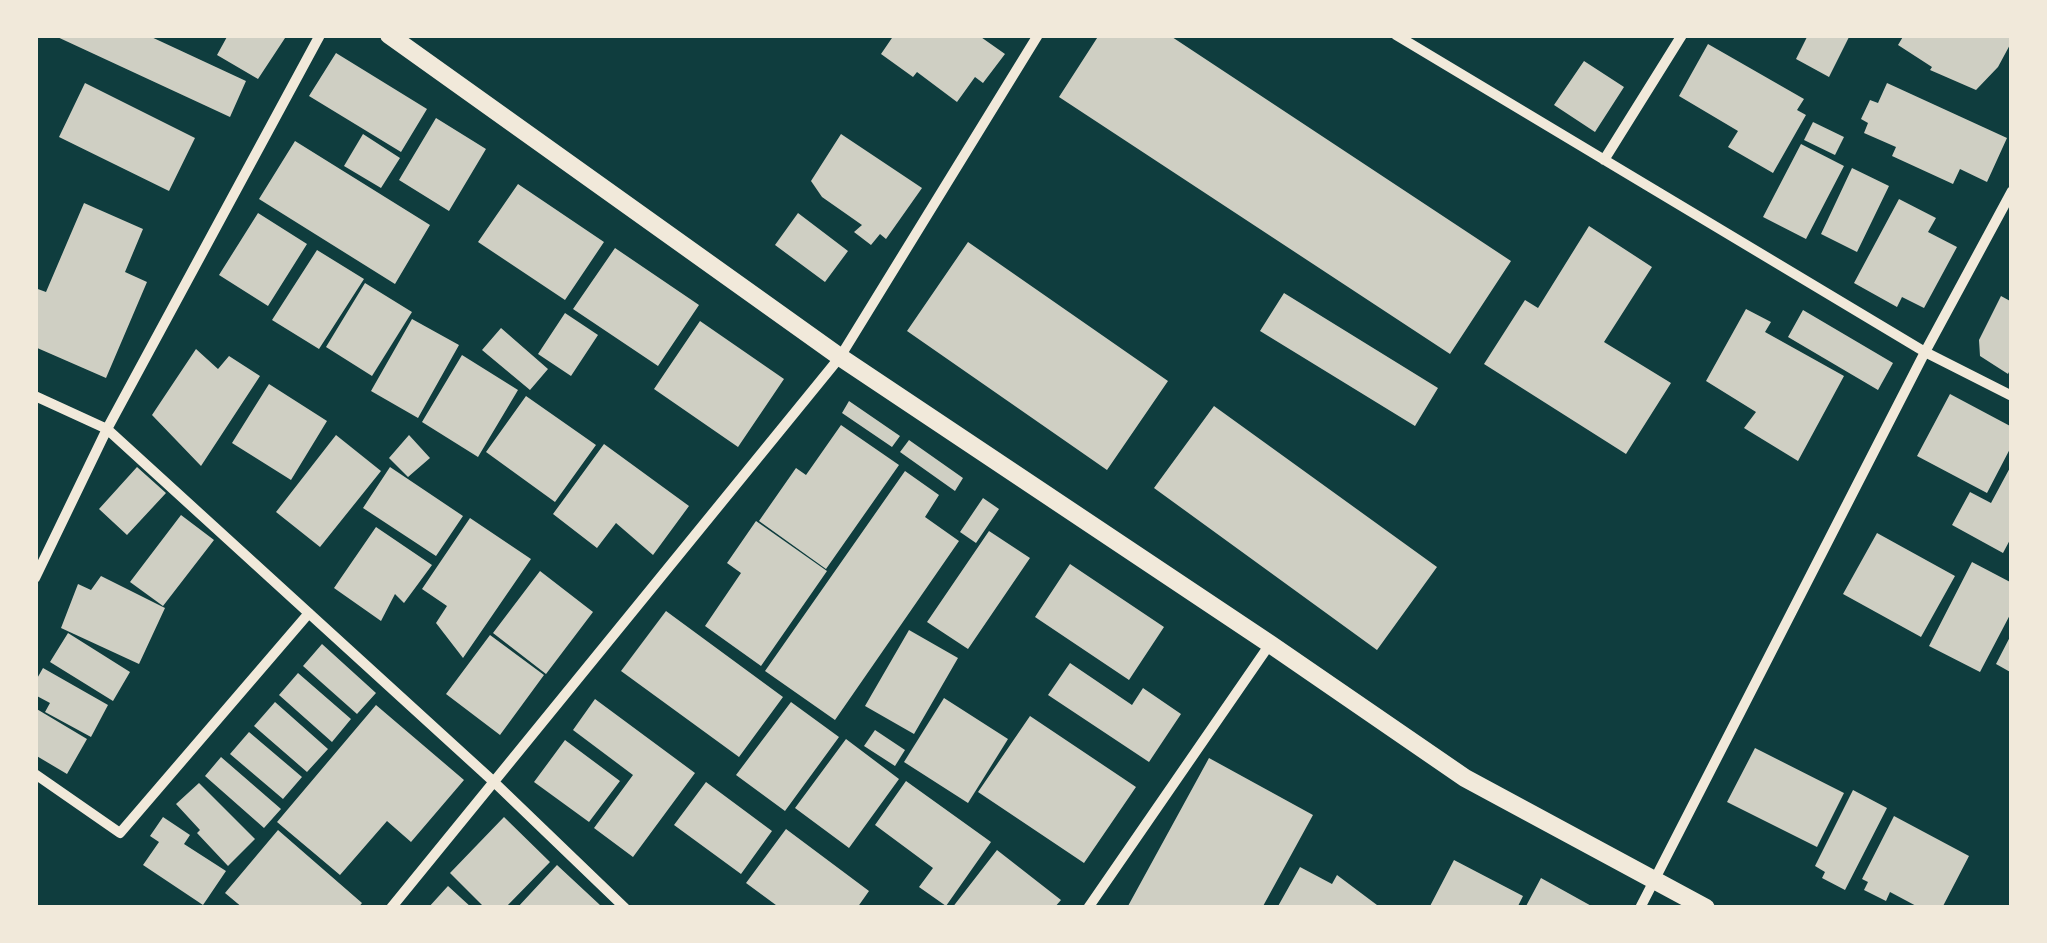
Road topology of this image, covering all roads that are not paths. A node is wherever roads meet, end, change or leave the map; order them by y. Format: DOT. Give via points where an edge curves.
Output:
graph roads {
  1 [pos="320,35"];
  2 [pos="389,35"];
  3 [pos="1038,35"];
  4 [pos="1396,35"];
  5 [pos="1682,35"];
  6 [pos="1604,160"];
  7 [pos="2012,191"];
  8 [pos="1925,352"];
  9 [pos="840,356"];
  10 [pos="35,396"];
  11 [pos="2012,396"];
  12 [pos="106,429"];
  13 [pos="35,578"];
  14 [pos="309,613"];
  15 [pos="1270,644"];
  16 [pos="35,774"];
  17 [pos="494,782"];
  18 [pos="1654,882"];
  19 [pos="391,908"];
  20 [pos="625,908"];
  21 [pos="1088,908"];
  22 [pos="1640,908"];
  23 [pos="1706,908"];
  1 -- 12 [label="street"];
  2 -- 9 [label="street"];
  3 -- 9 [label="street"];
  4 -- 6 [label="street"];
  5 -- 6 [label="street"];
  6 -- 8 [label="street"];
  7 -- 8 [label="street"];
  8 -- 11 [label="street"];
  8 -- 18 [label="street"];
  9 -- 15 [label="street"];
  9 -- 17 [label="street"];
  10 -- 12 [label="street"];
  12 -- 13 [label="street"];
  12 -- 14 [label="street"];
  14 -- 16 [label="street" via="120,833"];
  14 -- 17 [label="street"];
  15 -- 18 [label="street" via="1465,778"];
  15 -- 21 [label="street"];
  17 -- 19 [label="street"];
  17 -- 20 [label="street"];
  18 -- 22 [label="street"];
  18 -- 23 [label="street"];
}
